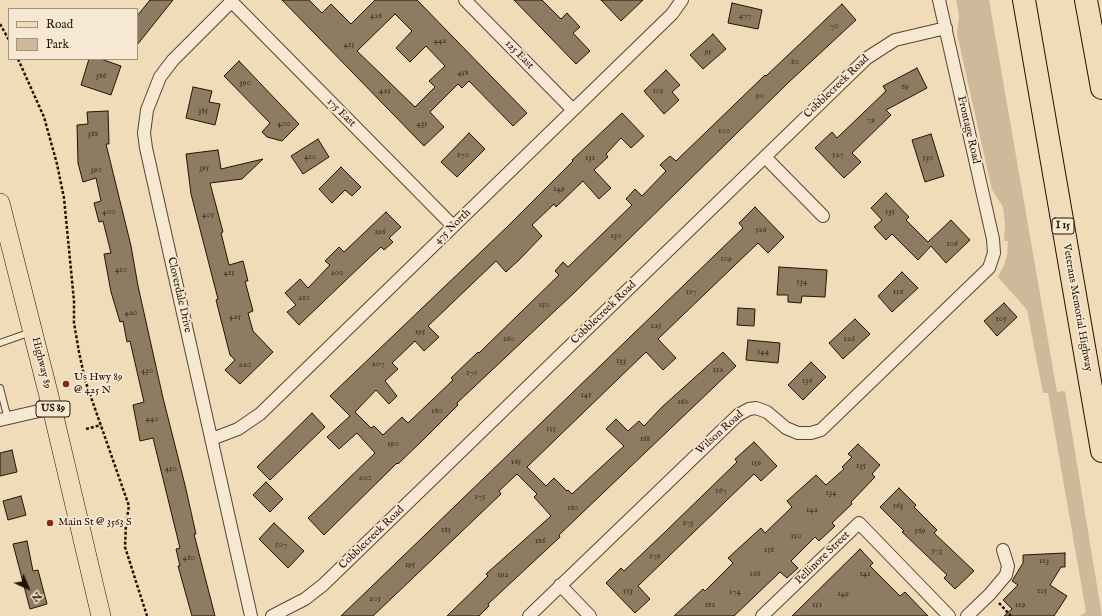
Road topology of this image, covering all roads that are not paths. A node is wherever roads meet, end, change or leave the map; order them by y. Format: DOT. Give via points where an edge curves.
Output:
graph roads {
  1 [pos="465,0"];
  2 [pos="682,0"];
  3 [pos="940,0"];
  4 [pos="1024,0"];
  5 [pos="1086,0"];
  6 [pos="231,1"];
  7 [pos="946,28"];
  8 [pos="1102,88"];
  9 [pos="573,110"];
  10 [pos="765,157"];
  11 [pos="0,203"];
  12 [pos="823,216"];
  13 [pos="453,226"];
  14 [pos="992,260"];
  15 [pos="33,332"];
  16 [pos="0,342"];
  17 [pos="0,388"];
  18 [pos="52,408"];
  19 [pos="4,420"];
  20 [pos="212,439"];
  21 [pos="1102,451"];
  22 [pos="1003,550"];
  23 [pos="560,585"];
  24 [pos="101,616"];
  25 [pos="251,616"];
  26 [pos="272,616"];
  27 [pos="529,616"];
  28 [pos="590,616"];
  29 [pos="762,616"];
  30 [pos="949,616"];
  31 [pos="967,616"];
  1 -- 9 [label="street, 125 East"];
  2 -- 9 [label="street, 475 North" via="672,14"];
  3 -- 7 [label="street, Frontage Road"];
  4 -- 21 [label="highway, Veterans Memorial Highway / I 15"];
  5 -- 8 [label="highway"];
  6 -- 13 [label="street, 175 East"];
  6 -- 20 [label="street, Cloverdale Drive" via="166,69 154,89 144,122 146,148"];
  7 -- 10 [label="street, Cobblecreek Road" via="905,36 876,51"];
  7 -- 14 [label="street, Frontage Road" via="993,239"];
  9 -- 13 [label="street, 475 North"];
  10 -- 12 [label="street"];
  10 -- 26 [label="street, Cobblecreek Road" via="323,585 305,599"];
  11 -- 15 [label="main road, Highway 89 / US 89"];
  13 -- 20 [label="street, 475 North" via="260,414 238,429"];
  14 -- 23 [label="street, Wilson Road" via="986,271 821,430 811,434 798,433 786,428 762,410 756,408 744,411"];
  15 -- 16 [label="lane"];
  15 -- 18 [label="main road, Highway 89 / US 89"];
  17 -- 19 [label="lane"];
  18 -- 19 [label="street"];
  18 -- 24 [label="main road, Highway 89 / US 89"];
  20 -- 25 [label="street, Cloverdale Drive"];
  22 -- 31 [label="street" via="1008,566 1006,575"];
  23 -- 27 [label="street, Wilson Road"];
  23 -- 28 [label="street"];
  29 -- 30 [label="street, Pellinore Street" via="859,523"];
}
